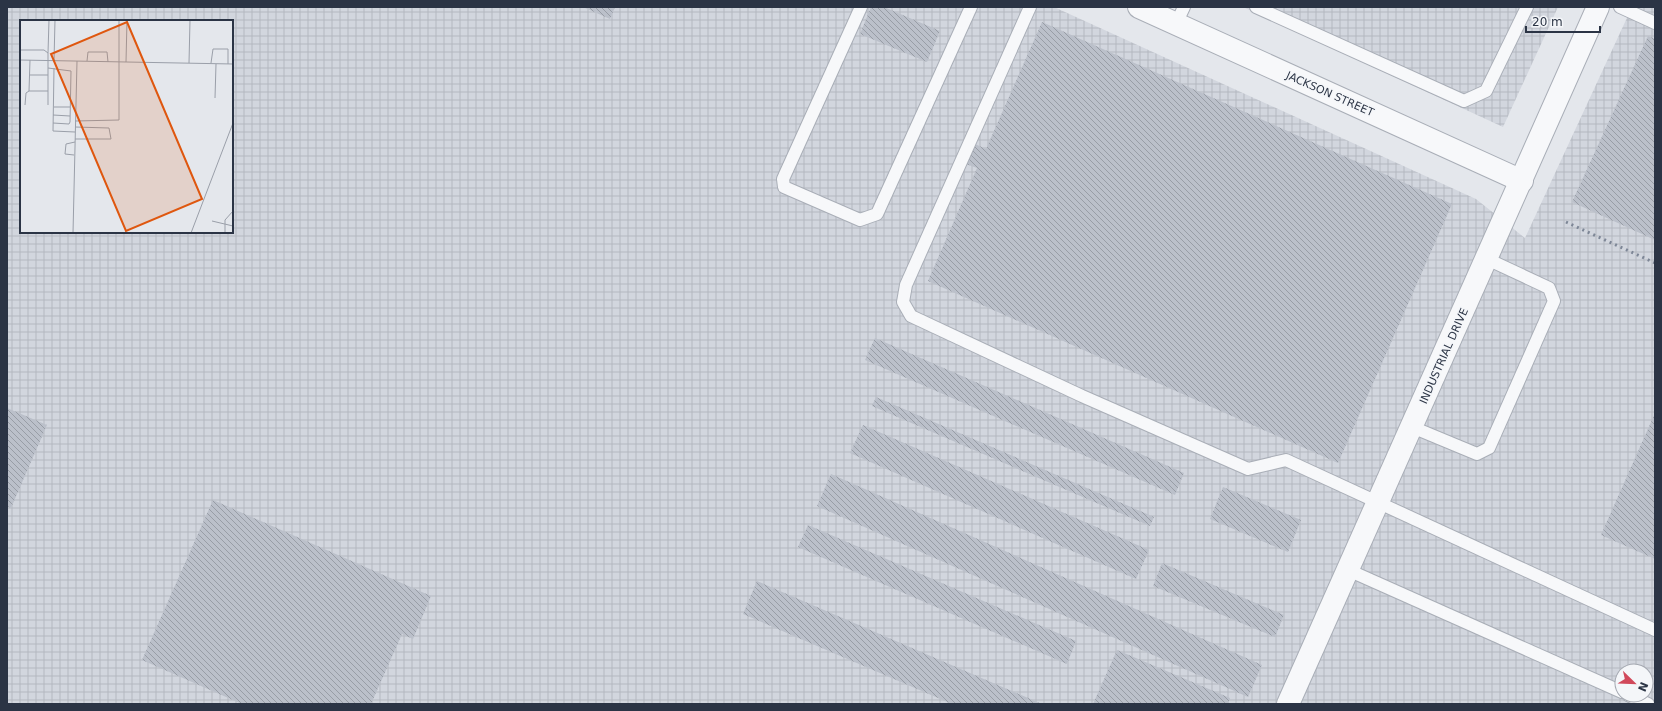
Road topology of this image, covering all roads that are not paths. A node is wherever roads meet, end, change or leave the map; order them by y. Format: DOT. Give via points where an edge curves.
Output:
graph roads {
  1 [pos="861,7"];
  2 [pos="972,7"];
  3 [pos="1030,7"];
  4 [pos="1139,7"];
  5 [pos="1256,7"];
  6 [pos="1527,7"];
  7 [pos="1598,7"];
  8 [pos="1620,7"];
  9 [pos="1180,16"];
  10 [pos="1655,23"];
  11 [pos="1522,181"];
  12 [pos="1487,258"];
  13 [pos="1412,427"];
  14 [pos="1378,502"];
  15 [pos="1348,570"];
  16 [pos="1655,630"];
  17 [pos="1614,688"];
  18 [pos="1288,704"];
  1 -- 2 [label="lane" via="783,179 784,187 860,220 877,214"];
  3 -- 14 [label="lane" via="906,285 903,302 911,316 1082,396 1248,469 1286,460"];
  4 -- 9 [label="street, JACKSON STREET"];
  5 -- 6 [label="lane" via="1464,101 1486,91"];
  7 -- 11 [label="street, INDUSTRIAL DRIVE"];
  8 -- 10 [label="lane"];
  9 -- 11 [label="street, JACKSON STREET"];
  11 -- 12 [label="street, INDUSTRIAL DRIVE"];
  12 -- 13 [label="street, INDUSTRIAL DRIVE"];
  12 -- 13 [label="lane" via="1549,288 1554,301 1542,329 1489,448 1477,454"];
  13 -- 14 [label="street, INDUSTRIAL DRIVE"];
  14 -- 15 [label="street, INDUSTRIAL DRIVE"];
  14 -- 16 [label="lane"];
  15 -- 17 [label="lane"];
  15 -- 18 [label="street, INDUSTRIAL DRIVE"];
}
